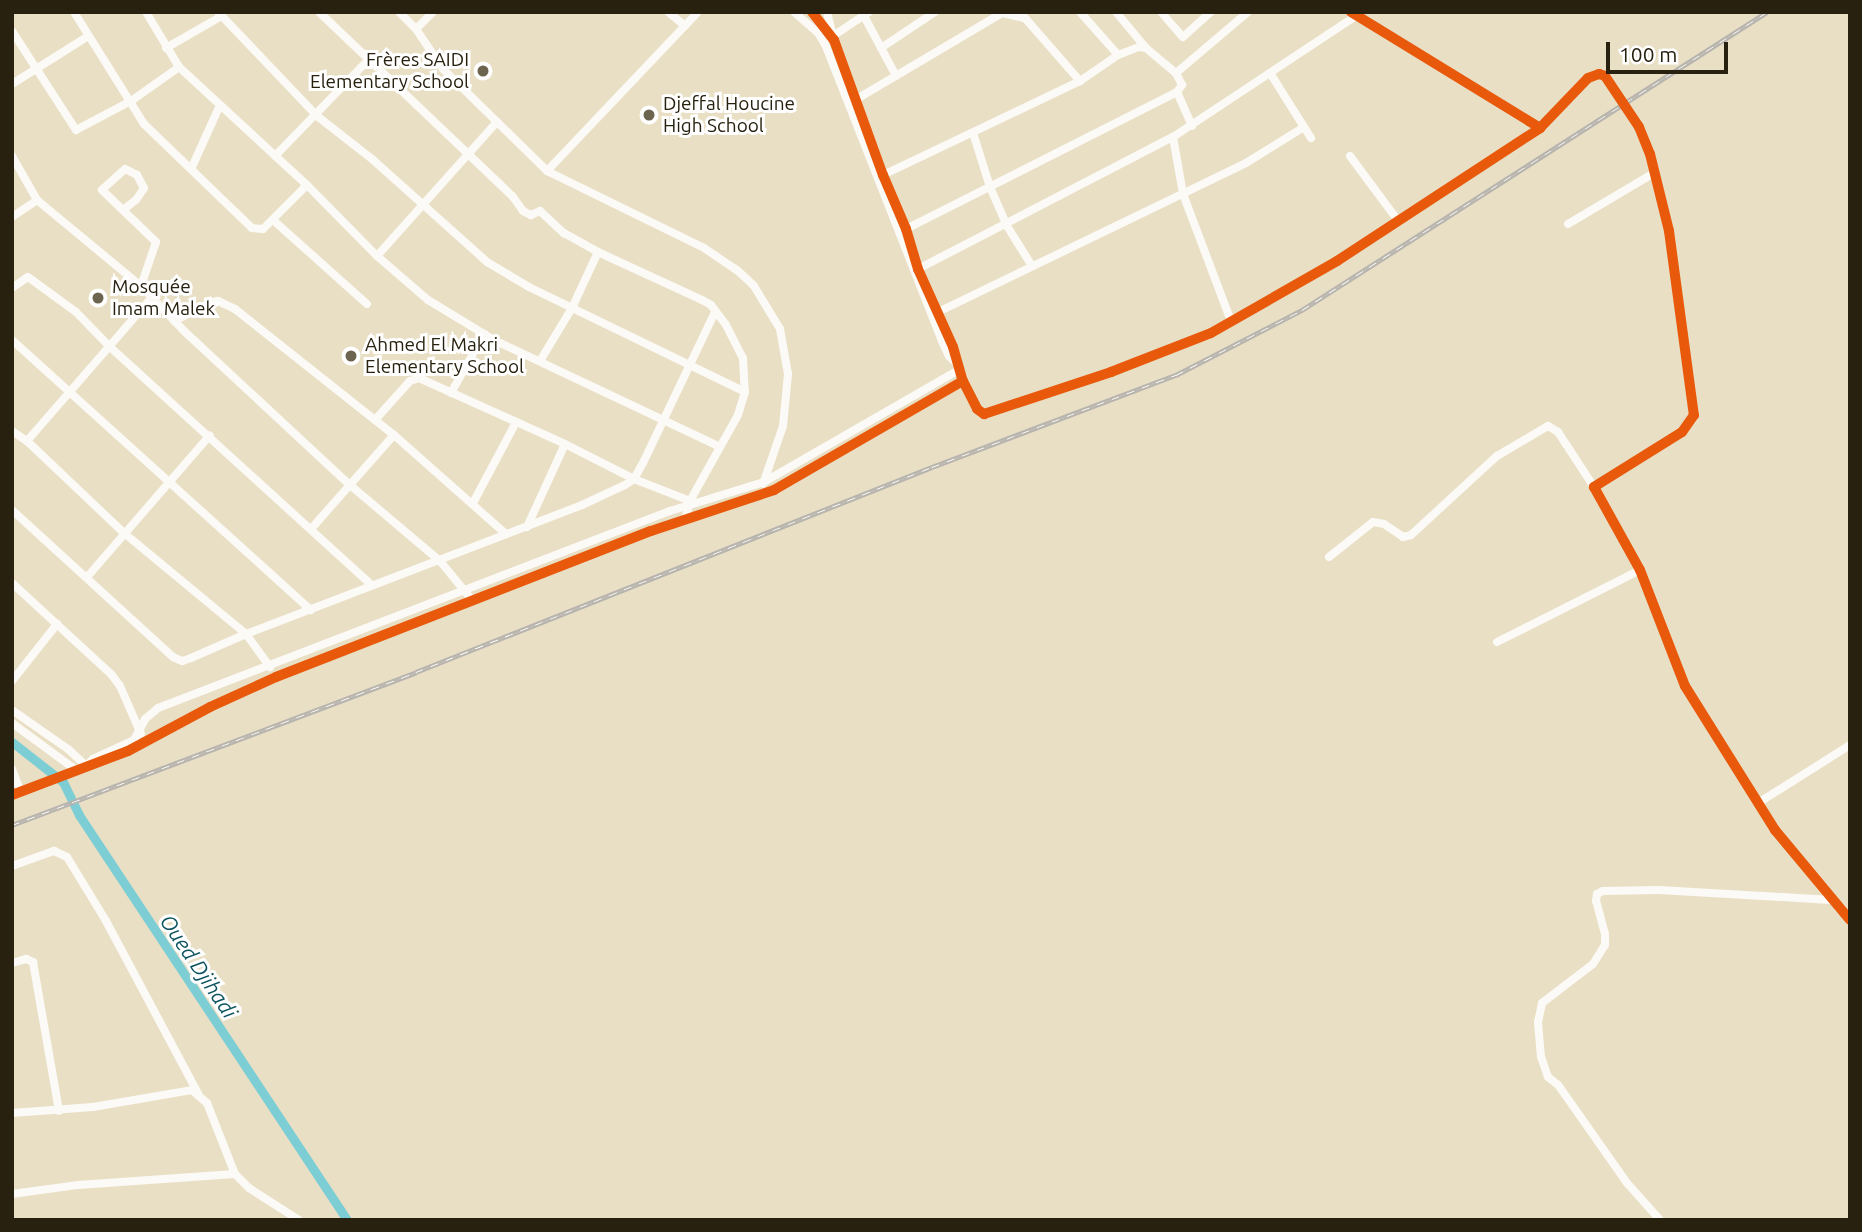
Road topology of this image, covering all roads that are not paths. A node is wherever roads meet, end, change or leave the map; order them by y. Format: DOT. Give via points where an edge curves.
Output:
graph roads {
  1 [pos="74,12"];
  2 [pos="146,12"];
  3 [pos="320,12"];
  4 [pos="399,12"];
  5 [pos="433,12"];
  6 [pos="668,12"];
  7 [pos="698,12"];
  8 [pos="794,12"];
  9 [pos="812,12"];
  10 [pos="827,12"];
  11 [pos="934,12"];
  12 [pos="1080,12"];
  13 [pos="1116,12"];
  14 [pos="1161,12"];
  15 [pos="1211,12"];
  16 [pos="1248,12"];
  17 [pos="998,13"];
  18 [pos="866,14"];
  19 [pos="1354,14"];
  20 [pos="219,15"];
  21 [pos="685,26"];
  22 [pos="416,29"];
  23 [pos="12,31"];
  24 [pos="832,36"];
  25 [pos="88,37"];
  26 [pos="166,48"];
  27 [pos="881,48"];
  28 [pos="1146,48"];
  29 [pos="1118,55"];
  30 [pos="367,61"];
  31 [pos="179,67"];
  32 [pos="35,69"];
  33 [pos="1270,73"];
  34 [pos="1176,74"];
  35 [pos="896,76"];
  36 [pos="1080,81"];
  37 [pos="12,84"];
  38 [pos="1177,92"];
  39 [pos="855,100"];
  40 [pos="131,101"];
  41 [pos="219,105"];
  42 [pos="317,116"];
  43 [pos="497,122"];
  44 [pos="1192,126"];
  45 [pos="1304,127"];
  46 [pos="1540,128"];
  47 [pos="973,133"];
  48 [pos="1173,137"];
  49 [pos="1311,138"];
  50 [pos="466,155"];
  51 [pos="12,156"];
  52 [pos="275,156"];
  53 [pos="1350,156"];
  54 [pos="192,167"];
  55 [pos="547,171"];
  56 [pos="1654,173"];
  57 [pos="883,175"];
  58 [pos="307,185"];
  59 [pos="990,187"];
  60 [pos="1182,194"];
  61 [pos="37,200"];
  62 [pos="421,205"];
  63 [pos="123,209"];
  64 [pos="12,217"];
  65 [pos="273,220"];
  66 [pos="1399,222"];
  67 [pos="1568,224"];
  68 [pos="1007,226"];
  69 [pos="906,229"];
  70 [pos="598,252"];
  71 [pos="377,256"];
  72 [pos="1032,266"];
  73 [pos="918,269"];
  74 [pos="141,286"];
  75 [pos="12,288"];
  76 [pos="152,297"];
  77 [pos="367,304"];
  78 [pos="572,308"];
  79 [pos="715,312"];
  80 [pos="938,312"];
  81 [pos="174,321"];
  82 [pos="1231,321"];
  83 [pos="484,334"];
  84 [pos="12,340"];
  85 [pos="110,347"];
  86 [pos="540,361"];
  87 [pos="689,365"];
  88 [pos="958,367"];
  89 [pos="963,381"];
  90 [pos="745,392"];
  91 [pos="70,393"];
  92 [pos="451,393"];
  93 [pos="664,419"];
  94 [pos="375,420"];
  95 [pos="516,422"];
  96 [pos="12,431"];
  97 [pos="209,435"];
  98 [pos="394,435"];
  99 [pos="27,441"];
  100 [pos="565,444"];
  101 [pos="720,447"];
  102 [pos="634,479"];
  103 [pos="170,480"];
  104 [pos="764,482"];
  105 [pos="350,485"];
  106 [pos="1594,487"];
  107 [pos="758,497"];
  108 [pos="473,503"];
  109 [pos="688,503"];
  110 [pos="12,510"];
  111 [pos="685,520"];
  112 [pos="527,527"];
  113 [pos="311,529"];
  114 [pos="124,533"];
  115 [pos="506,534"];
  116 [pos="1329,557"];
  117 [pos="440,561"];
  118 [pos="1640,570"];
  119 [pos="88,576"];
  120 [pos="12,583"];
  121 [pos="372,584"];
  122 [pos="464,589"];
  123 [pos="472,600"];
  124 [pos="312,610"];
  125 [pos="57,624"];
  126 [pos="246,634"];
  127 [pos="1497,642"];
  128 [pos="12,663"];
  129 [pos="268,665"];
  130 [pos="21,670"];
  131 [pos="276,677"];
  132 [pos="12,681"];
  133 [pos="12,710"];
  134 [pos="12,723"];
  135 [pos="139,731"];
  136 [pos="146,742"];
  137 [pos="1850,745"];
  138 [pos="86,766"];
  139 [pos="12,769"];
  140 [pos="72,771"];
  141 [pos="17,794"];
  142 [pos="1758,803"];
  143 [pos="12,866"];
  144 [pos="1834,901"];
  145 [pos="1850,905"];
  146 [pos="1850,920"];
  147 [pos="12,963"];
  148 [pos="198,1093"];
  149 [pos="59,1111"];
  150 [pos="12,1113"];
  151 [pos="235,1174"];
  152 [pos="12,1194"];
  153 [pos="299,1220"];
  154 [pos="1660,1220"];
  1 -- 25 [label="street"];
  2 -- 26 [label="street"];
  3 -- 30 [label="street"];
  4 -- 22 [label="street"];
  5 -- 22 [label="street"];
  6 -- 21 [label="street"];
  7 -- 21 [label="street"];
  8 -- 88 [label="street" via="825,44 941,339"];
  9 -- 24 [label="street"];
  10 -- 24 [label="street"];
  11 -- 27 [label="street"];
  12 -- 29 [label="street"];
  13 -- 28 [label="street"];
  14 -- 15 [label="street" via="1183,37"];
  16 -- 34 [label="street"];
  17 -- 35 [label="street"];
  17 -- 36 [label="street" via="1025,18"];
  18 -- 24 [label="street"];
  18 -- 27 [label="street"];
  19 -- 33 [label="street"];
  19 -- 46 [label="street"];
  20 -- 26 [label="street"];
  20 -- 42 [label="street"];
  21 -- 55 [label="street"];
  22 -- 43 [label="street" via="443,69"];
  23 -- 32 [label="street"];
  24 -- 39 [label="street"];
  25 -- 32 [label="street"];
  25 -- 40 [label="street"];
  26 -- 31 [label="street"];
  27 -- 35 [label="street"];
  28 -- 29 [label="street"];
  28 -- 34 [label="street"];
  29 -- 36 [label="street"];
  30 -- 42 [label="street"];
  30 -- 50 [label="street"];
  31 -- 40 [label="street"];
  31 -- 41 [label="street"];
  32 -- 37 [label="street"];
  32 -- 40 [label="street" via="76,130"];
  33 -- 44 [label="street"];
  33 -- 45 [label="street"];
  34 -- 38 [label="street" via="1182,85"];
  35 -- 39 [label="street"];
  36 -- 47 [label="street"];
  38 -- 44 [label="street"];
  38 -- 59 [label="street"];
  39 -- 57 [label="street"];
  40 -- 54 [label="street" via="144,124"];
  41 -- 52 [label="street"];
  41 -- 54 [label="street"];
  42 -- 52 [label="street"];
  42 -- 62 [label="street"];
  43 -- 50 [label="street"];
  43 -- 55 [label="street"];
  44 -- 48 [label="street"];
  45 -- 49 [label="street"];
  45 -- 60 [label="street" via="1246,163"];
  46 -- 56 [label="street" via="1588,78 1605,76 1645,137"];
  46 -- 66 [label="street"];
  47 -- 57 [label="street"];
  47 -- 59 [label="street"];
  48 -- 60 [label="street"];
  48 -- 68 [label="street"];
  50 -- 62 [label="street"];
  50 -- 70 [label="street" via="523,211 531,215 540,211 564,233"];
  51 -- 61 [label="street"];
  52 -- 58 [label="street"];
  53 -- 66 [label="street"];
  54 -- 65 [label="street" via="252,228 263,229"];
  55 -- 104 [label="street" via="704,248 754,286 780,329 788,374 783,426"];
  56 -- 67 [label="street"];
  56 -- 106 [label="street" via="1669,231 1693,415 1682,432"];
  57 -- 69 [label="street"];
  58 -- 65 [label="street"];
  58 -- 71 [label="street"];
  59 -- 68 [label="street"];
  59 -- 69 [label="street"];
  60 -- 72 [label="street"];
  60 -- 82 [label="street"];
  61 -- 64 [label="street"];
  61 -- 74 [label="street"];
  62 -- 71 [label="street"];
  62 -- 78 [label="street" via="487,262"];
  63 -- 63 [label="street" via="144,188 137,175 125,169 102,190"];
  63 -- 74 [label="street" via="156,242"];
  65 -- 77 [label="street"];
  66 -- 82 [label="street"];
  68 -- 72 [label="street"];
  68 -- 73 [label="street"];
  69 -- 73 [label="street"];
  70 -- 78 [label="street"];
  70 -- 79 [label="street" via="683,290 711,305"];
  71 -- 83 [label="street" via="428,300"];
  72 -- 80 [label="street"];
  73 -- 80 [label="street"];
  74 -- 76 [label="street"];
  75 -- 85 [label="street" via="22,279 36,280"];
  76 -- 81 [label="street"];
  76 -- 85 [label="street"];
  78 -- 86 [label="street"];
  78 -- 87 [label="street"];
  79 -- 87 [label="street"];
  79 -- 90 [label="street" via="743,358"];
  80 -- 88 [label="street"];
  81 -- 94 [label="street" via="212,302 229,305"];
  81 -- 105 [label="street"];
  82 -- 89 [label="street" via="1195,341 986,414 979,411"];
  83 -- 86 [label="street"];
  83 -- 92 [label="street"];
  84 -- 91 [label="street"];
  85 -- 91 [label="street"];
  85 -- 97 [label="street"];
  86 -- 93 [label="street"];
  87 -- 90 [label="street"];
  87 -- 93 [label="street"];
  88 -- 89 [label="street"];
  88 -- 104 [label="street"];
  89 -- 107 [label="street" via="812,471"];
  90 -- 101 [label="street"];
  91 -- 99 [label="street"];
  91 -- 103 [label="street"];
  92 -- 94 [label="street" via="415,378"];
  92 -- 95 [label="street"];
  93 -- 101 [label="street"];
  93 -- 102 [label="street"];
  94 -- 98 [label="street"];
  95 -- 100 [label="street"];
  95 -- 108 [label="street"];
  96 -- 99 [label="street"];
  97 -- 103 [label="street"];
  97 -- 113 [label="street"];
  98 -- 105 [label="street"];
  98 -- 108 [label="street"];
  99 -- 114 [label="street"];
  100 -- 102 [label="street"];
  100 -- 112 [label="street"];
  101 -- 109 [label="street"];
  102 -- 109 [label="street"];
  102 -- 112 [label="street"];
  103 -- 114 [label="street"];
  103 -- 124 [label="street"];
  104 -- 107 [label="street"];
  104 -- 109 [label="street"];
  105 -- 113 [label="street"];
  105 -- 117 [label="street"];
  106 -- 116 [label="street" via="1558,432 1548,426 1497,457 1411,535 1403,537 1373,522"];
  106 -- 118 [label="street"];
  107 -- 111 [label="street"];
  108 -- 115 [label="street"];
  109 -- 111 [label="street"];
  109 -- 122 [label="street"];
  110 -- 119 [label="street"];
  111 -- 123 [label="street"];
  112 -- 115 [label="street"];
  113 -- 121 [label="street"];
  114 -- 119 [label="street"];
  114 -- 126 [label="street"];
  115 -- 117 [label="street"];
  117 -- 121 [label="street"];
  117 -- 122 [label="street"];
  118 -- 127 [label="street"];
  118 -- 142 [label="street" via="1685,686"];
  119 -- 126 [label="street" via="178,660"];
  120 -- 125 [label="street"];
  121 -- 124 [label="street"];
  122 -- 123 [label="street"];
  122 -- 129 [label="street"];
  123 -- 131 [label="street"];
  124 -- 126 [label="street"];
  125 -- 130 [label="street"];
  125 -- 135 [label="street" via="111,674"];
  126 -- 129 [label="street"];
  128 -- 130 [label="street"];
  129 -- 131 [label="street"];
  129 -- 135 [label="street" via="158,708"];
  130 -- 132 [label="street"];
  131 -- 136 [label="street"];
  133 -- 138 [label="street"];
  134 -- 140 [label="street"];
  135 -- 136 [label="street"];
  135 -- 138 [label="street" via="132,741"];
  136 -- 138 [label="street" via="98,765"];
  137 -- 142 [label="street"];
  138 -- 140 [label="street"];
  139 -- 141 [label="street"];
  140 -- 141 [label="street"];
  142 -- 144 [label="street"];
  143 -- 148 [label="street" via="54,851 67,857"];
  144 -- 145 [label="street"];
  144 -- 146 [label="street"];
  144 -- 154 [label="street" via="1659,890 1597,894 1605,945 1592,964 1542,1003 1538,1022 1541,1057 1548,1077"];
  147 -- 149 [label="street" via="33,962"];
  148 -- 149 [label="street" via="182,1090"];
  148 -- 151 [label="street" via="219,1128"];
  149 -- 150 [label="street"];
  151 -- 152 [label="street"];
  151 -- 153 [label="street"];
}
